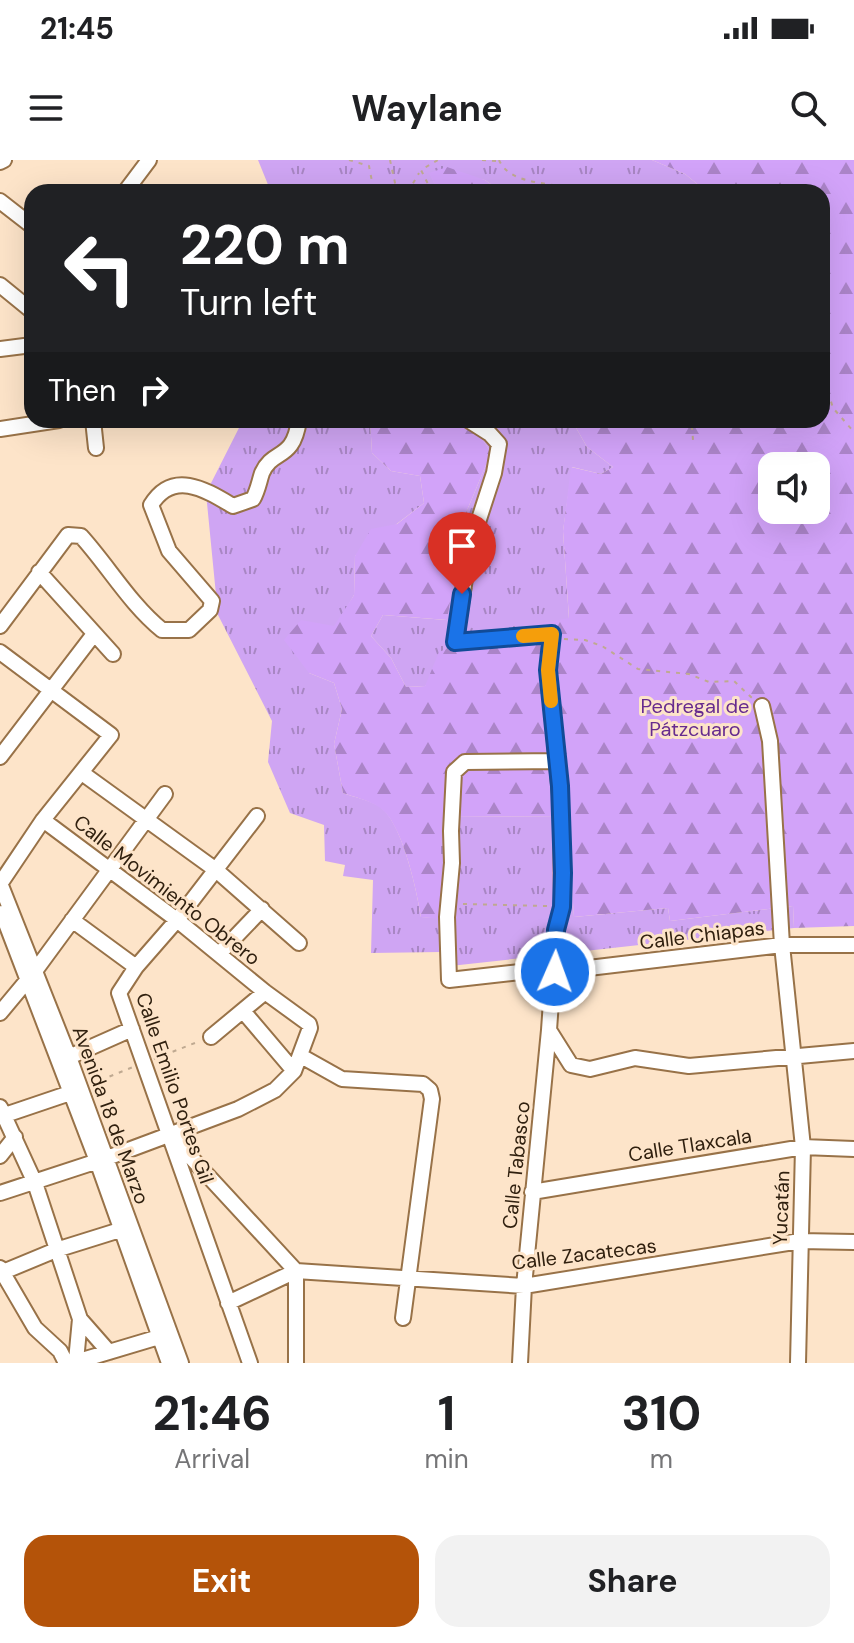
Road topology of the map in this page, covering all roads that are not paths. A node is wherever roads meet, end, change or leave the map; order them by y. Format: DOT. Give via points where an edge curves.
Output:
graph roads {
  1 [pos="149,160"];
  2 [pos="131,184"];
  3 [pos="0,201"];
  4 [pos="24,220"];
  5 [pos="0,285"];
  6 [pos="24,304"];
  7 [pos="24,346"];
  8 [pos="0,349"];
  9 [pos="24,425"];
  10 [pos="94,428"];
  11 [pos="298,428"];
  12 [pos="481,428"];
  13 [pos="0,429"];
  14 [pos="96,448"];
  15 [pos="39,572"];
  16 [pos="0,626"];
  17 [pos="94,634"];
  18 [pos="0,652"];
  19 [pos="113,654"];
  20 [pos="50,689"];
  21 [pos="762,706"];
  22 [pos="0,757"];
  23 [pos="558,761"];
  24 [pos="82,773"];
  25 [pos="165,794"];
  26 [pos="257,816"];
  27 [pos="43,820"];
  28 [pos="146,820"];
  29 [pos="109,870"];
  30 [pos="216,870"];
  31 [pos="0,884"];
  32 [pos="0,909"];
  33 [pos="262,909"];
  34 [pos="72,920"];
  35 [pos="177,920"];
  36 [pos="299,943"];
  37 [pos="782,945"];
  38 [pos="854,945"];
  39 [pos="219,954"];
  40 [pos="136,967"];
  41 [pos="555,972"];
  42 [pos="31,975"];
  43 [pos="265,992"];
  44 [pos="243,1011"];
  45 [pos="0,1013"];
  46 [pos="132,1029"];
  47 [pos="549,1030"];
  48 [pos="211,1037"];
  49 [pos="62,1049"];
  50 [pos="854,1051"];
  51 [pos="792,1055"];
  52 [pos="301,1056"];
  53 [pos="294,1071"];
  54 [pos="70,1093"];
  55 [pos="2,1111"];
  56 [pos="169,1133"];
  57 [pos="15,1137"];
  58 [pos="803,1147"];
  59 [pos="854,1149"];
  60 [pos="0,1156"];
  61 [pos="102,1160"];
  62 [pos="35,1183"];
  63 [pos="532,1192"];
  64 [pos="0,1193"];
  65 [pos="120,1230"];
  66 [pos="800,1241"];
  67 [pos="854,1242"];
  68 [pos="56,1250"];
  69 [pos="1,1270"];
  70 [pos="296,1271"];
  71 [pos="407,1277"];
  72 [pos="524,1286"];
  73 [pos="228,1303"];
  74 [pos="403,1318"];
  75 [pos="80,1319"];
  76 [pos="159,1337"];
  77 [pos="109,1352"];
  78 [pos="71,1362"];
  79 [pos="169,1363"];
  80 [pos="181,1363"];
  81 [pos="250,1363"];
  82 [pos="296,1363"];
  83 [pos="520,1363"];
  84 [pos="798,1363"];
  1 -- 2 [label="street"];
  3 -- 4 [label="street"];
  5 -- 6 [label="street"];
  7 -- 8 [label="street"];
  9 -- 13 [label="street"];
  10 -- 14 [label="street"];
  11 -- 15 [label="street" via="288,451 262,473 253,499 233,506 190,485 168,488 151,505 169,551 212,601 210,610 189,630 162,630 140,613 81,536 68,535"];
  12 -- 23 [label="street, Calle Tabasco" via="499,444 470,547 455,642 552,634 548,670"];
  15 -- 16 [label="street"];
  15 -- 17 [label="street"];
  17 -- 19 [label="street"];
  17 -- 20 [label="street"];
  18 -- 20 [label="street"];
  20 -- 22 [label="street"];
  20 -- 24 [label="street" via="111,735"];
  21 -- 37 [label="street, Yucatán" via="770,741"];
  23 -- 41 [label="street, Calle Tabasco" via="563,873"];
  23 -- 41 [label="street, Calle Chiapas" via="465,762 454,772 447,917 449,980"];
  24 -- 27 [label="street"];
  24 -- 28 [label="street"];
  25 -- 28 [label="street"];
  26 -- 30 [label="street, Calle Emilio Portes Gil"];
  27 -- 29 [label="street, Calle Movimiento Obrero"];
  27 -- 31 [label="street"];
  28 -- 29 [label="street"];
  28 -- 30 [label="street"];
  29 -- 34 [label="street"];
  29 -- 35 [label="street, Calle Movimiento Obrero"];
  30 -- 33 [label="street"];
  30 -- 35 [label="street, Calle Emilio Portes Gil"];
  31 -- 42 [label="street, Avenida 18 de Marzo"];
  32 -- 42 [label="street, Avenida 18 de Marzo"];
  33 -- 36 [label="street"];
  33 -- 39 [label="street"];
  34 -- 40 [label="street"];
  34 -- 42 [label="street"];
  35 -- 39 [label="street, Calle Movimiento Obrero"];
  35 -- 40 [label="street, Calle Emilio Portes Gil"];
  37 -- 38 [label="street, Calle Chiapas"];
  37 -- 41 [label="street, Calle Chiapas"];
  37 -- 51 [label="street, Yucatán"];
  39 -- 43 [label="street, Calle Movimiento Obrero"];
  40 -- 46 [label="street, Calle Emilio Portes Gil" via="119,993"];
  41 -- 47 [label="street, Calle Tabasco"];
  42 -- 45 [label="street"];
  42 -- 49 [label="street, Avenida 18 de Marzo"];
  43 -- 44 [label="street"];
  43 -- 52 [label="street, Calle Movimiento Obrero" via="309,1024"];
  44 -- 48 [label="street"];
  44 -- 53 [label="street"];
  46 -- 49 [label="street"];
  46 -- 56 [label="street, Calle Emilio Portes Gil"];
  47 -- 51 [label="street" via="571,1065 590,1069 635,1058 689,1066"];
  47 -- 63 [label="street, Calle Tabasco"];
  49 -- 54 [label="street, Avenida 18 de Marzo"];
  49 -- 61 [label="street, Avenida 18 de Marzo"];
  50 -- 51 [label="street"];
  51 -- 58 [label="street, Yucatán"];
  52 -- 53 [label="street"];
  52 -- 71 [label="street" via="342,1079 423,1084 430,1090"];
  53 -- 56 [label="street" via="275,1090 238,1109"];
  54 -- 55 [label="street"];
  54 -- 61 [label="street, Avenida 18 de Marzo"];
  55 -- 57 [label="street"];
  56 -- 61 [label="street"];
  56 -- 70 [label="street"];
  56 -- 73 [label="street, Calle Emilio Portes Gil"];
  57 -- 60 [label="street"];
  57 -- 62 [label="street"];
  58 -- 59 [label="street, Calle Tlaxcala"];
  58 -- 63 [label="street, Calle Tlaxcala"];
  58 -- 66 [label="street, Yucatán"];
  61 -- 62 [label="street"];
  61 -- 65 [label="street, Avenida 18 de Marzo"];
  61 -- 80 [label="street, Avenida 18 de Marzo"];
  62 -- 64 [label="street"];
  62 -- 68 [label="street"];
  63 -- 72 [label="street, Calle Tabasco"];
  65 -- 68 [label="street"];
  65 -- 76 [label="street, Avenida 18 de Marzo"];
  66 -- 67 [label="street, Calle Zacatecas"];
  66 -- 72 [label="street, Calle Zacatecas"];
  66 -- 84 [label="street, Yucatán"];
  68 -- 69 [label="street"];
  68 -- 75 [label="street"];
  69 -- 78 [label="street" via="35,1328"];
  70 -- 71 [label="street, Calle Zacatecas"];
  70 -- 73 [label="street, Calle Zacatecas"];
  70 -- 82 [label="street"];
  71 -- 72 [label="street, Calle Zacatecas"];
  71 -- 74 [label="street"];
  72 -- 83 [label="street, Calle Tabasco"];
  73 -- 81 [label="street, Calle Emilio Portes Gil"];
  75 -- 77 [label="street"];
  75 -- 78 [label="street"];
  76 -- 77 [label="street"];
  76 -- 79 [label="street, Avenida 18 de Marzo"];
  77 -- 78 [label="street"];
}
